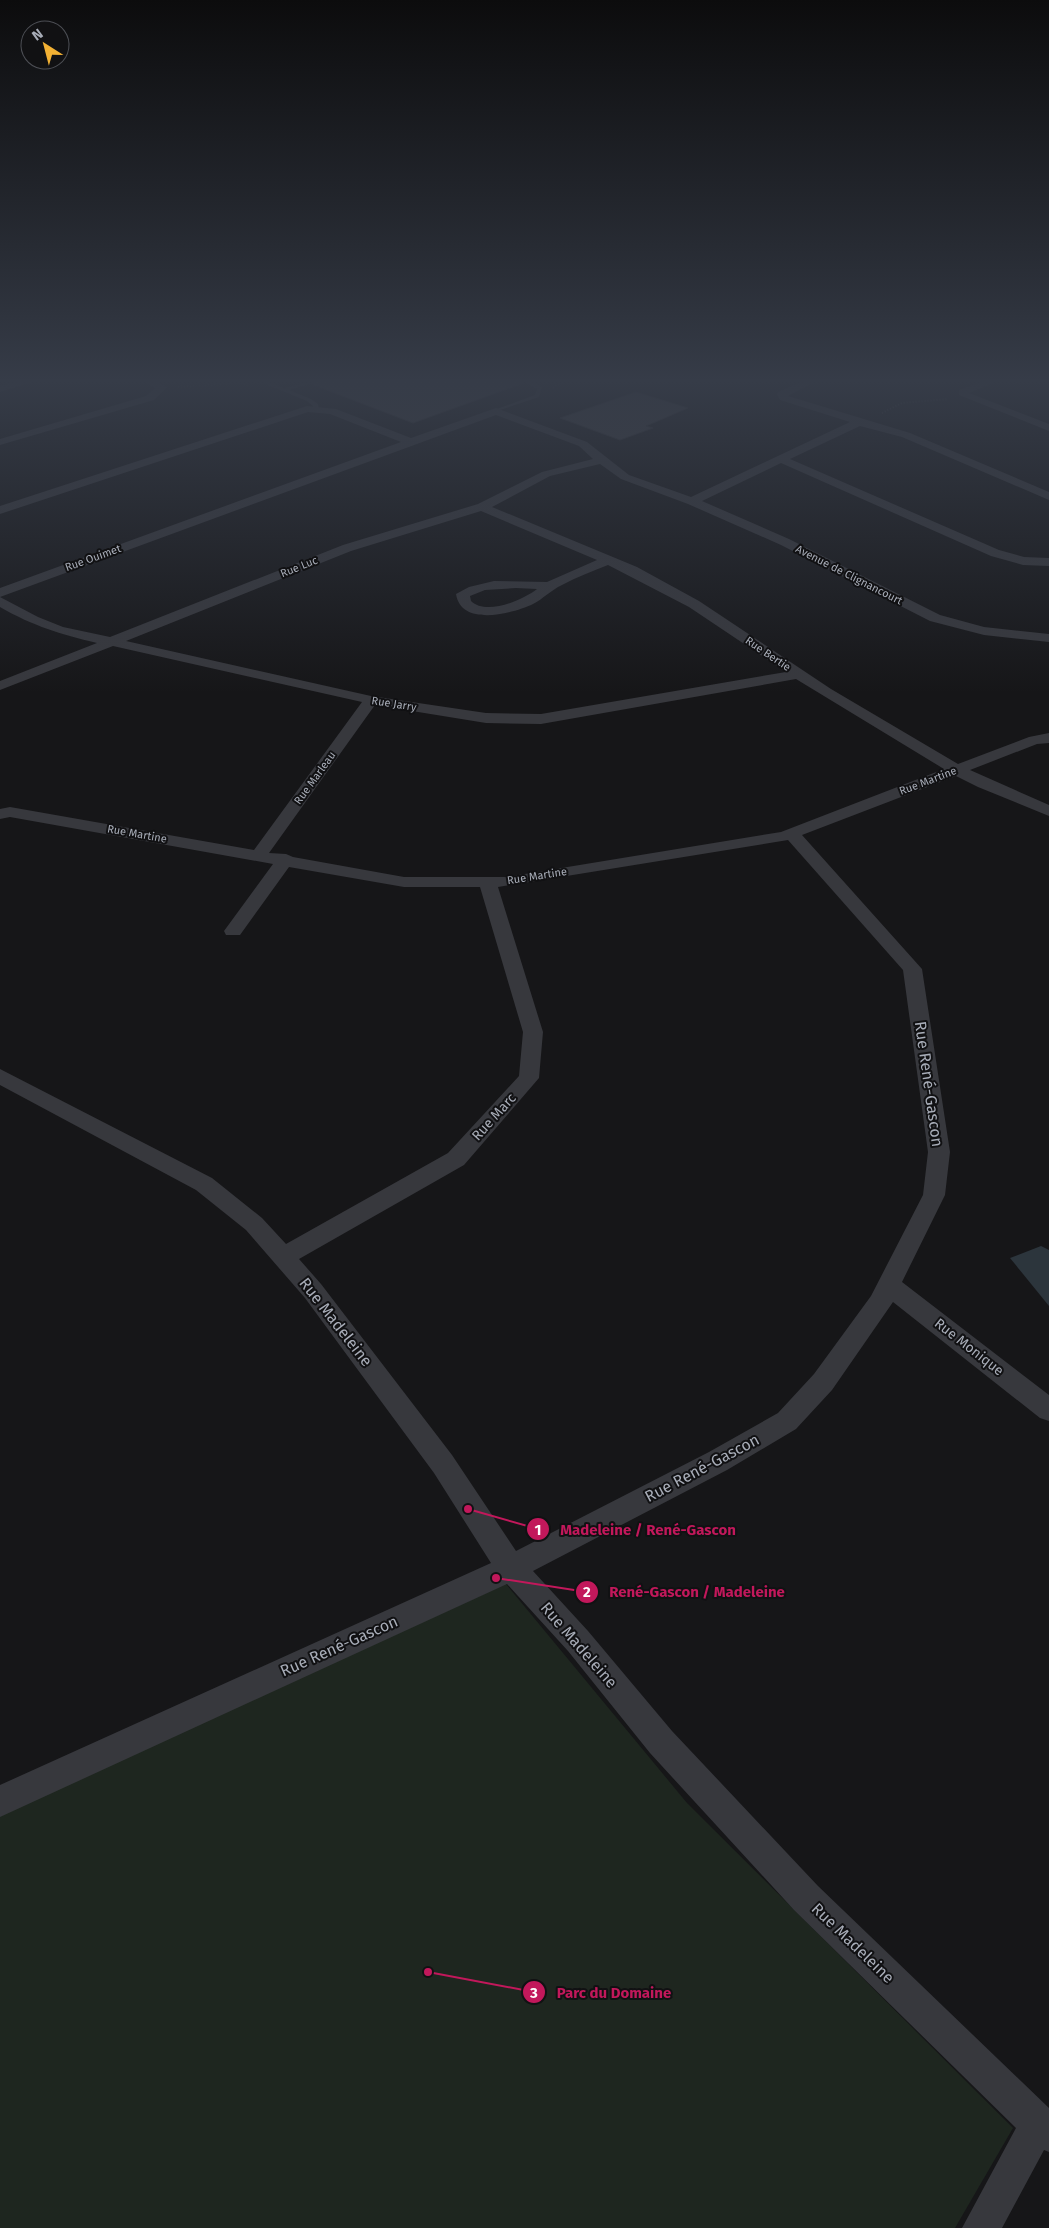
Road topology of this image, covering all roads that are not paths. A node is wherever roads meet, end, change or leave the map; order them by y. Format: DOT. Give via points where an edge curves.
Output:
graph roads {
  1 [pos="76,485"];
  2 [pos="293,485"];
  3 [pos="525,485"];
  4 [pos="648,485"];
  5 [pos="726,485"];
  6 [pos="840,485"];
  7 [pos="1023,485"];
  8 [pos="1049,496"];
  9 [pos="692,501"];
  10 [pos="482,508"];
  11 [pos="0,510"];
  12 [pos="608,560"];
  13 [pos="1049,562"];
  14 [pos="549,586"];
  15 [pos="0,592"];
  16 [pos="0,600"];
  17 [pos="1049,638"];
  18 [pos="112,641"];
  19 [pos="799,674"];
  20 [pos="0,686"];
  21 [pos="371,700"];
  22 [pos="1049,738"];
  23 [pos="957,770"];
  24 [pos="1049,811"];
  25 [pos="5,813"];
  26 [pos="792,834"];
  27 [pos="259,855"];
  28 [pos="286,860"];
  29 [pos="487,882"];
  30 [pos="233,931"];
  31 [pos="0,1076"];
  32 [pos="283,1257"];
  33 [pos="889,1285"];
  34 [pos="1049,1410"];
  35 [pos="512,1568"];
  36 [pos="0,1801"];
  37 [pos="1044,2129"];
  38 [pos="981,2228"];
  1 -- 11 [label="street"];
  2 -- 15 [label="street, Rue Ouimet"];
  3 -- 10 [label="street, Rue Luc"];
  4 -- 9 [label="street, Avenue de Clignancourt"];
  5 -- 9 [label="street"];
  6 -- 13 [label="street" via="995,552 1023,561"];
  7 -- 8 [label="street"];
  9 -- 17 [label="street, Avenue de Clignancourt" via="785,542 935,618 984,631"];
  10 -- 12 [label="street, Rue Bertie"];
  10 -- 18 [label="street, Rue Luc" via="347,548"];
  12 -- 14 [label="street"];
  12 -- 19 [label="street, Rue Bertie" via="694,604"];
  14 -- 14 [label="street" via="531,600 509,609 479,610 466,606 462,600 463,594 494,584"];
  16 -- 18 [label="street, Rue Jarry" via="33,620 59,630"];
  18 -- 20 [label="street, Rue Luc"];
  18 -- 21 [label="street, Rue Jarry"];
  19 -- 21 [label="street, Rue Jarry" via="541,719 486,718"];
  19 -- 23 [label="street, Rue Bertie"];
  21 -- 27 [label="street, Rue Marleau"];
  22 -- 23 [label="street, Rue Martine" via="1034,740"];
  23 -- 24 [label="street, Rue Bertie"];
  23 -- 26 [label="street, Rue Martine"];
  25 -- 27 [label="street, Rue Martine"];
  26 -- 29 [label="street, Rue Martine" via="516,880"];
  26 -- 33 [label="street, Rue René-Gascon" via="912,969 939,1152 934,1195"];
  27 -- 28 [label="street, Rue Martine"];
  28 -- 29 [label="street, Rue Martine" via="404,882"];
  28 -- 30 [label="street"];
  29 -- 32 [label="street, Rue Marc" via="533,1032 529,1078 456,1159"];
  31 -- 32 [label="street, Rue Madeleine" via="204,1184 254,1224"];
  32 -- 35 [label="street, Rue Madeleine" via="353,1343 443,1464"];
  33 -- 34 [label="street, Rue Monique"];
  33 -- 35 [label="street, Rue René-Gascon" via="880,1303 823,1382 787,1421 718,1461"];
  35 -- 36 [label="street, Rue René-Gascon"];
  35 -- 37 [label="street, Rue Madeleine" via="578,1641 661,1742 806,1898"];
  37 -- 38 [label="street"];
}
